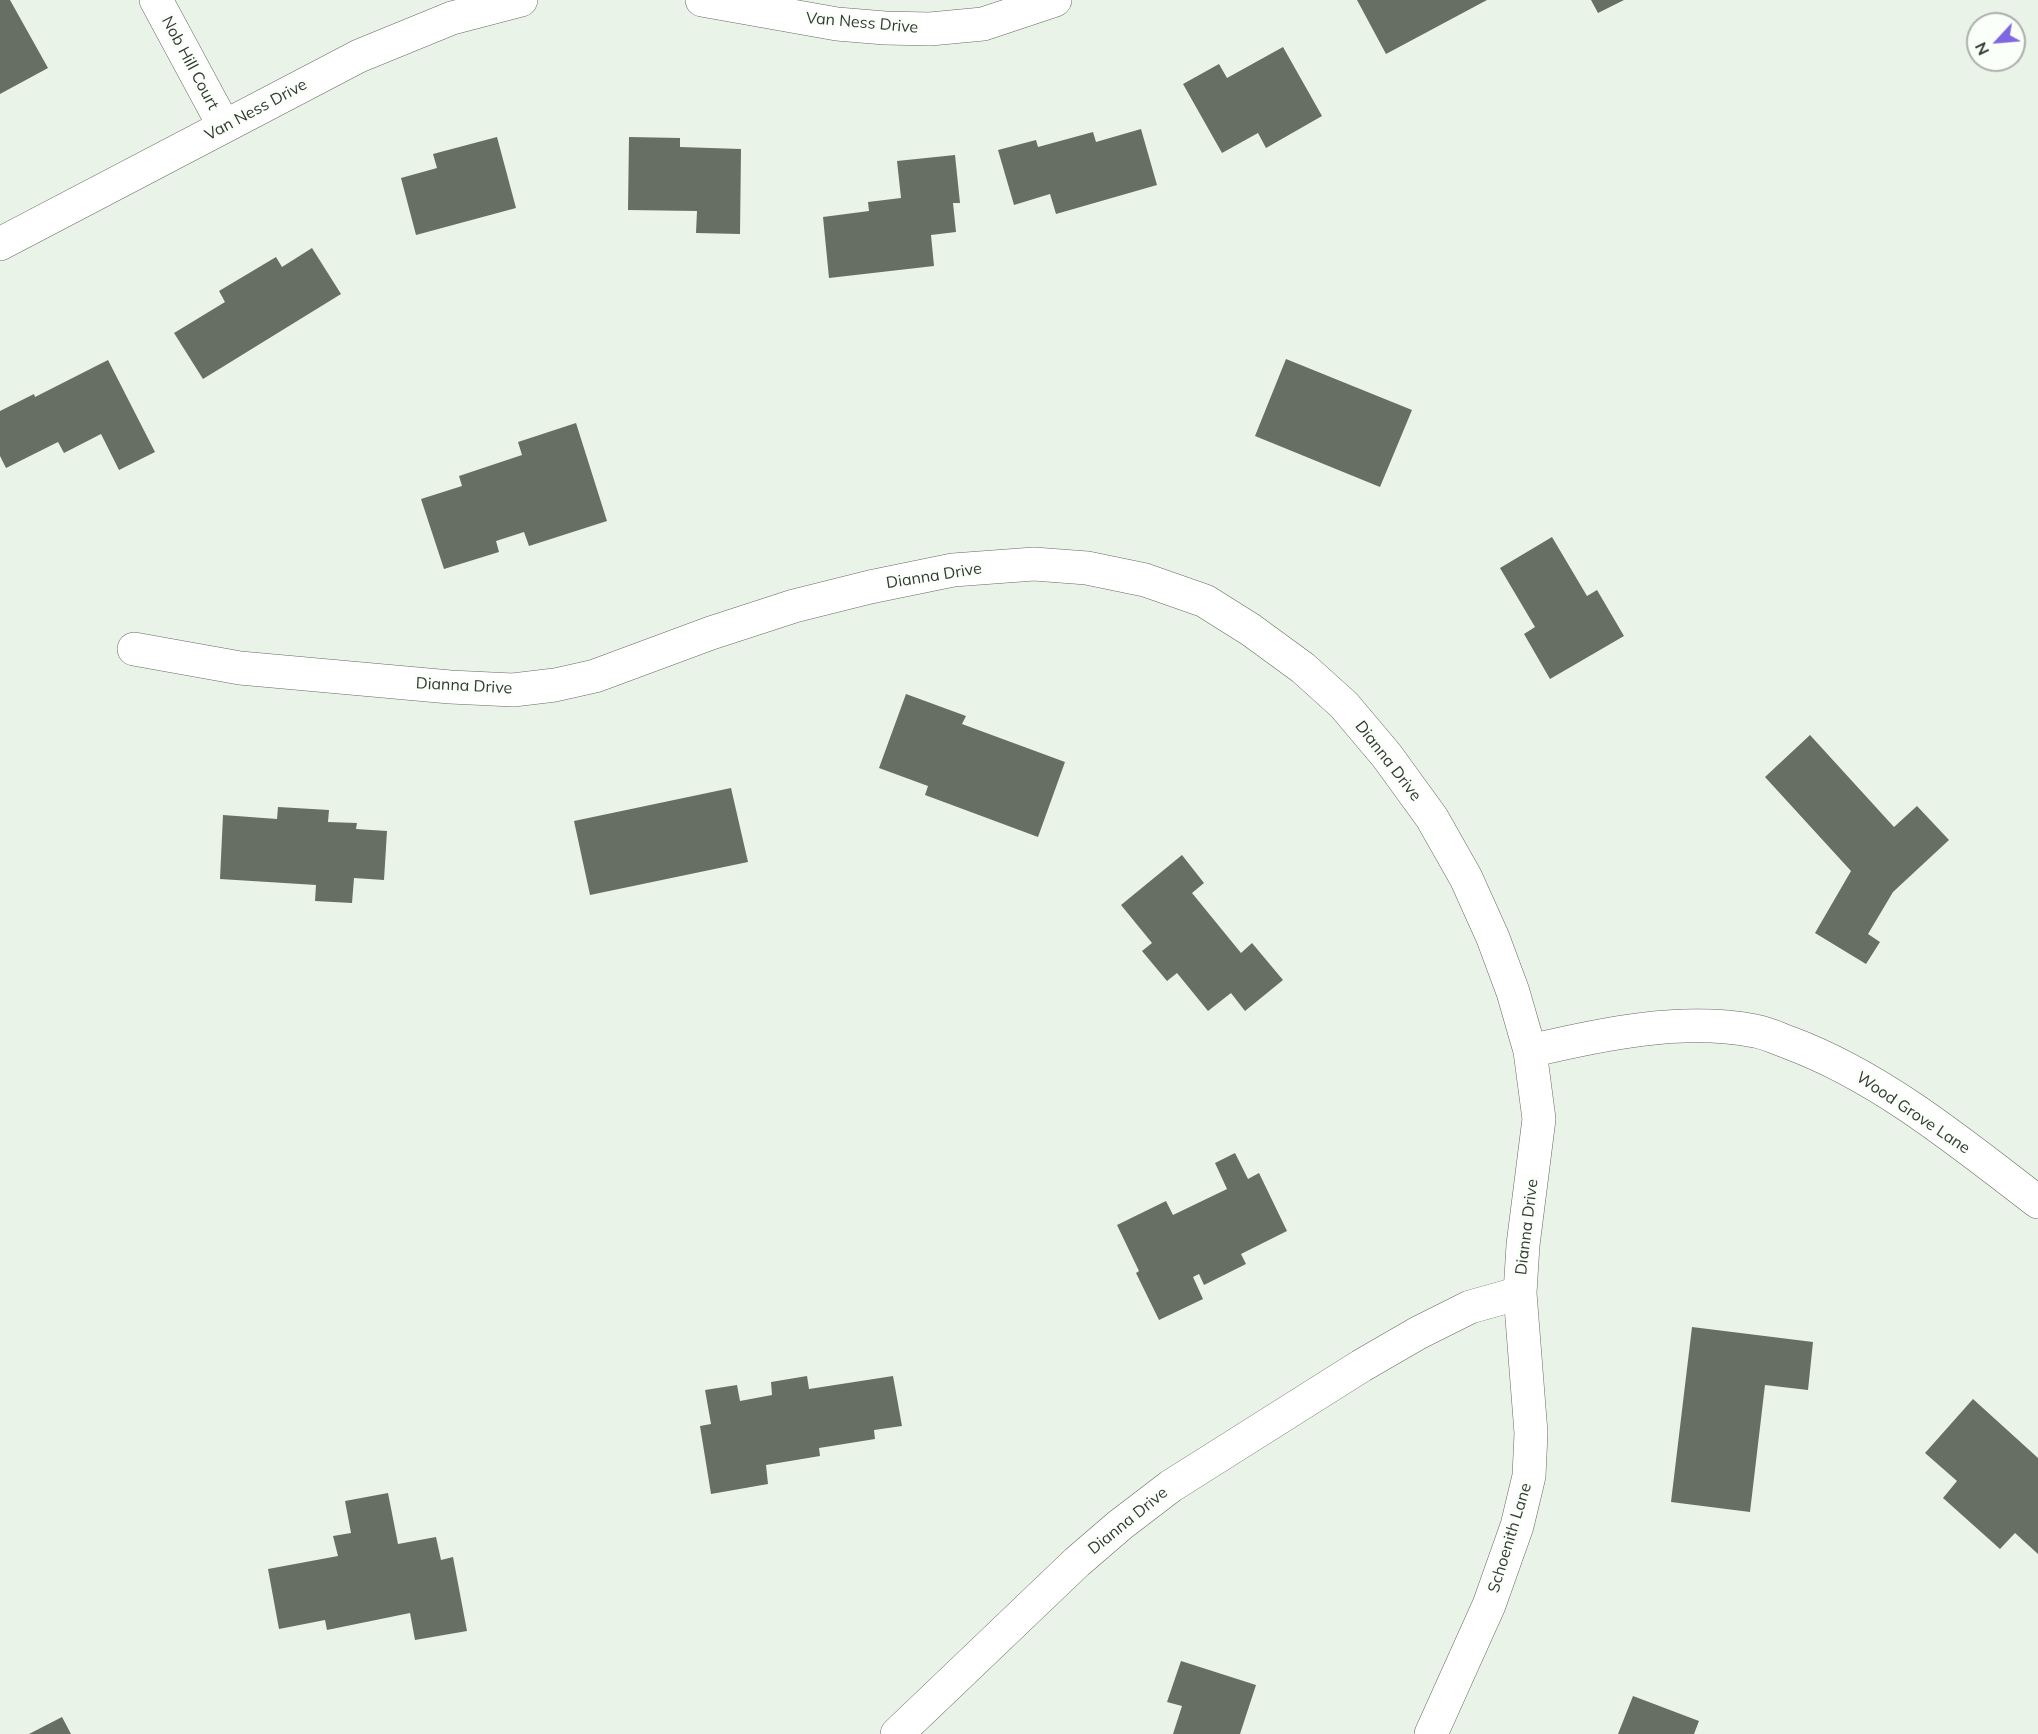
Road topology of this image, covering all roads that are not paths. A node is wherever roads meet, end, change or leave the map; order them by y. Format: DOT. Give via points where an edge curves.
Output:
graph roads {
  1 [pos="156,0"];
  2 [pos="521,0"];
  3 [pos="702,0"];
  4 [pos="1055,0"];
  5 [pos="224,126"];
  6 [pos="0,244"];
  7 [pos="134,649"];
  8 [pos="1530,1051"];
  9 [pos="2038,1202"];
  10 [pos="1520,1293"];
  11 [pos="897,1734"];
  12 [pos="1431,1734"];
  1 -- 5 [label="street, Nob Hill Court"];
  2 -- 5 [label="street, Van Ness Drive" via="452,18 400,38"];
  3 -- 4 [label="street, Van Ness Drive" via="837,24 930,29 983,24"];
  5 -- 6 [label="street, Van Ness Drive"];
  7 -- 8 [label="street, Dianna Drive" via="240,668 513,690 595,676 794,606 953,570 1034,564 1088,568 1145,580 1204,602 1251,630 1303,668 1344,705 1387,756 1432,818 1466,878 1513,992"];
  8 -- 9 [label="street, Wood Grove Lane" via="1633,1031 1702,1026 1757,1031 1808,1050 1871,1081"];
  8 -- 10 [label="street, Dianna Drive" via="1539,1119"];
  10 -- 11 [label="street, Dianna Drive" via="1470,1307 1418,1333 1171,1486 1077,1562"];
  10 -- 12 [label="street, Schoenith Lane" via="1531,1433 1529,1476 1517,1526 1489,1605"];
}
